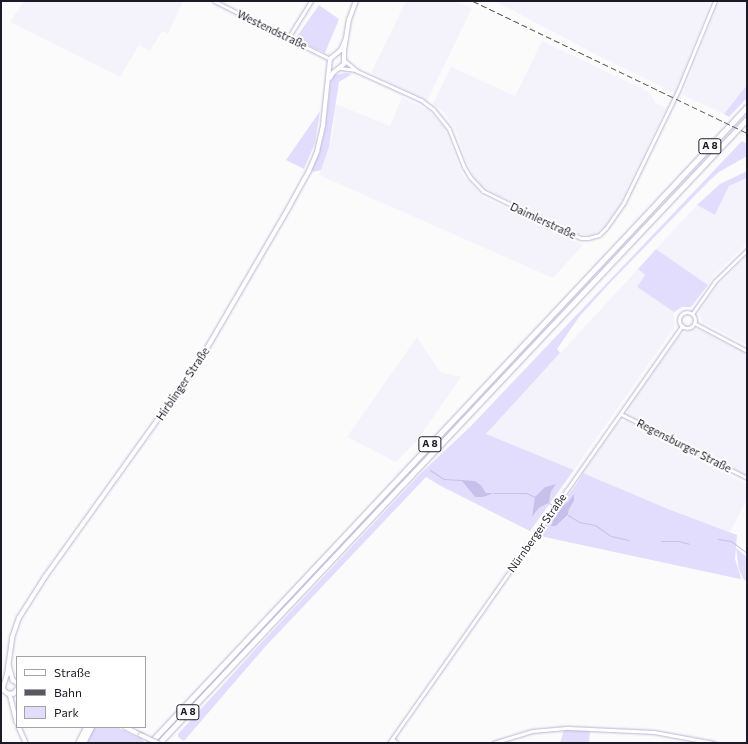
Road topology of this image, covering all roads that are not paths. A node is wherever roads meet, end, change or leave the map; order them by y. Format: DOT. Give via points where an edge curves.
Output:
graph roads {
  1 [pos="214,1"];
  2 [pos="311,1"];
  3 [pos="356,1"];
  4 [pos="715,1"];
  5 [pos="288,38"];
  6 [pos="346,39"];
  7 [pos="337,54"];
  8 [pos="330,59"];
  9 [pos="344,59"];
  10 [pos="331,65"];
  11 [pos="339,69"];
  12 [pos="357,70"];
  13 [pos="326,91"];
  14 [pos="747,104"];
  15 [pos="747,107"];
  16 [pos="740,115"];
  17 [pos="747,119"];
  18 [pos="747,250"];
  19 [pos="692,314"];
  20 [pos="694,323"];
  21 [pos="682,326"];
  22 [pos="747,350"];
  23 [pos="621,414"];
  24 [pos="747,478"];
  25 [pos="9,661"];
  26 [pos="13,680"];
  27 [pos="16,682"];
  28 [pos="3,684"];
  29 [pos="2,691"];
  30 [pos="16,691"];
  31 [pos="10,694"];
  32 [pos="16,718"];
  33 [pos="20,728"];
  34 [pos="86,728"];
  35 [pos="90,728"];
  36 [pos="128,728"];
  37 [pos="392,739"];
  38 [pos="160,742"];
  39 [pos="26,743"];
  40 [pos="78,743"];
  41 [pos="83,743"];
  42 [pos="150,743"];
  43 [pos="389,743"];
  44 [pos="397,743"];
  45 [pos="493,743"];
  46 [pos="714,743"];
  1 -- 5 [label="street, Westendstraße"];
  2 -- 5 [label="street"];
  3 -- 6 [label="main road, Hirblinger Straße"];
  4 -- 12 [label="street, Daimlerstraße" via="677,95 622,206 606,228 588,238 566,232 483,191 464,167 449,129 437,112 421,100"];
  5 -- 8 [label="street, Westendstraße"];
  6 -- 7 [label="main road, Hirblinger Straße"];
  6 -- 9 [label="main road, Hirblinger Straße"];
  7 -- 8 [label="main road, Hirblinger Straße"];
  7 -- 9 [label="main road"];
  8 -- 10 [label="main road, Hirblinger Straße"];
  9 -- 11 [label="main road, Hirblinger Straße"];
  9 -- 12 [label="street, Daimlerstraße"];
  10 -- 11 [label="main road"];
  10 -- 13 [label="main road, Hirblinger Straße"];
  11 -- 12 [label="street, Daimlerstraße"];
  11 -- 13 [label="main road, Hirblinger Straße" via="331,76"];
  13 -- 25 [label="main road, Hirblinger Straße" via="324,125 317,152 288,209 199,362 26,603 14,630"];
  14 -- 16 [label="highway"];
  15 -- 16 [label="highway, A 8"];
  16 -- 42 [label="highway, A 8"];
  17 -- 38 [label="highway, A 8"];
  18 -- 19 [label="street" via="714,282"];
  19 -- 20 [label="street"];
  19 -- 21 [label="street" via="682,314"];
  20 -- 21 [label="street" via="690,328"];
  20 -- 22 [label="street"];
  21 -- 23 [label="street, Nürnberger Straße"];
  23 -- 24 [label="street, Regensburger Straße"];
  23 -- 37 [label="street, Nürnberger Straße"];
  25 -- 26 [label="main road"];
  25 -- 28 [label="main road, Hirblinger Straße"];
  26 -- 27 [label="main road"];
  26 -- 28 [label="main road"];
  28 -- 29 [label="main road, Hirblinger Straße"];
  29 -- 31 [label="main road"];
  30 -- 31 [label="main road"];
  31 -- 32 [label="main road"];
  33 -- 39 [label="main road"];
  34 -- 40 [label="highway"];
  35 -- 41 [label="highway"];
  36 -- 38 [label="main road, bridge"];
  37 -- 43 [label="street, Nürnberger Straße"];
  37 -- 44 [label="street"];
  45 -- 46 [label="street" via="532,731 569,728 654,732"];
}
